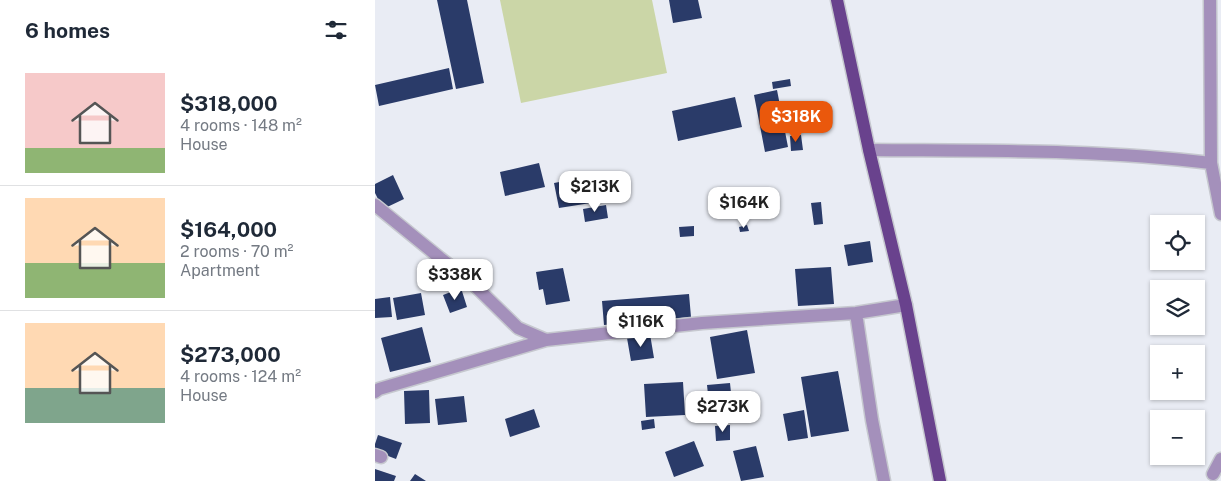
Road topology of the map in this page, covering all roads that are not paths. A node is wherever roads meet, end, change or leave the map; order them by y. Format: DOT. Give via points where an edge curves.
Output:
graph roads {
  1 [pos="837,0"];
  2 [pos="1210,0"];
  3 [pos="1216,113"];
  4 [pos="869,150"];
  5 [pos="1211,163"];
  6 [pos="375,205"];
  7 [pos="1221,214"];
  8 [pos="906,305"];
  9 [pos="856,313"];
  10 [pos="546,340"];
  11 [pos="375,392"];
  12 [pos="1221,459"];
  13 [pos="1213,474"];
  14 [pos="884,481"];
  15 [pos="940,481"];
  1 -- 4 [label="main road"];
  2 -- 3 [label="street"];
  3 -- 5 [label="street"];
  4 -- 5 [label="street" via="1033,152"];
  4 -- 8 [label="main road"];
  5 -- 7 [label="street"];
  6 -- 10 [label="street" via="471,282 518,328"];
  8 -- 9 [label="street"];
  8 -- 15 [label="main road"];
  9 -- 10 [label="street" via="702,323"];
  9 -- 14 [label="street"];
  10 -- 11 [label="street"];
  12 -- 13 [label="street"];
}
